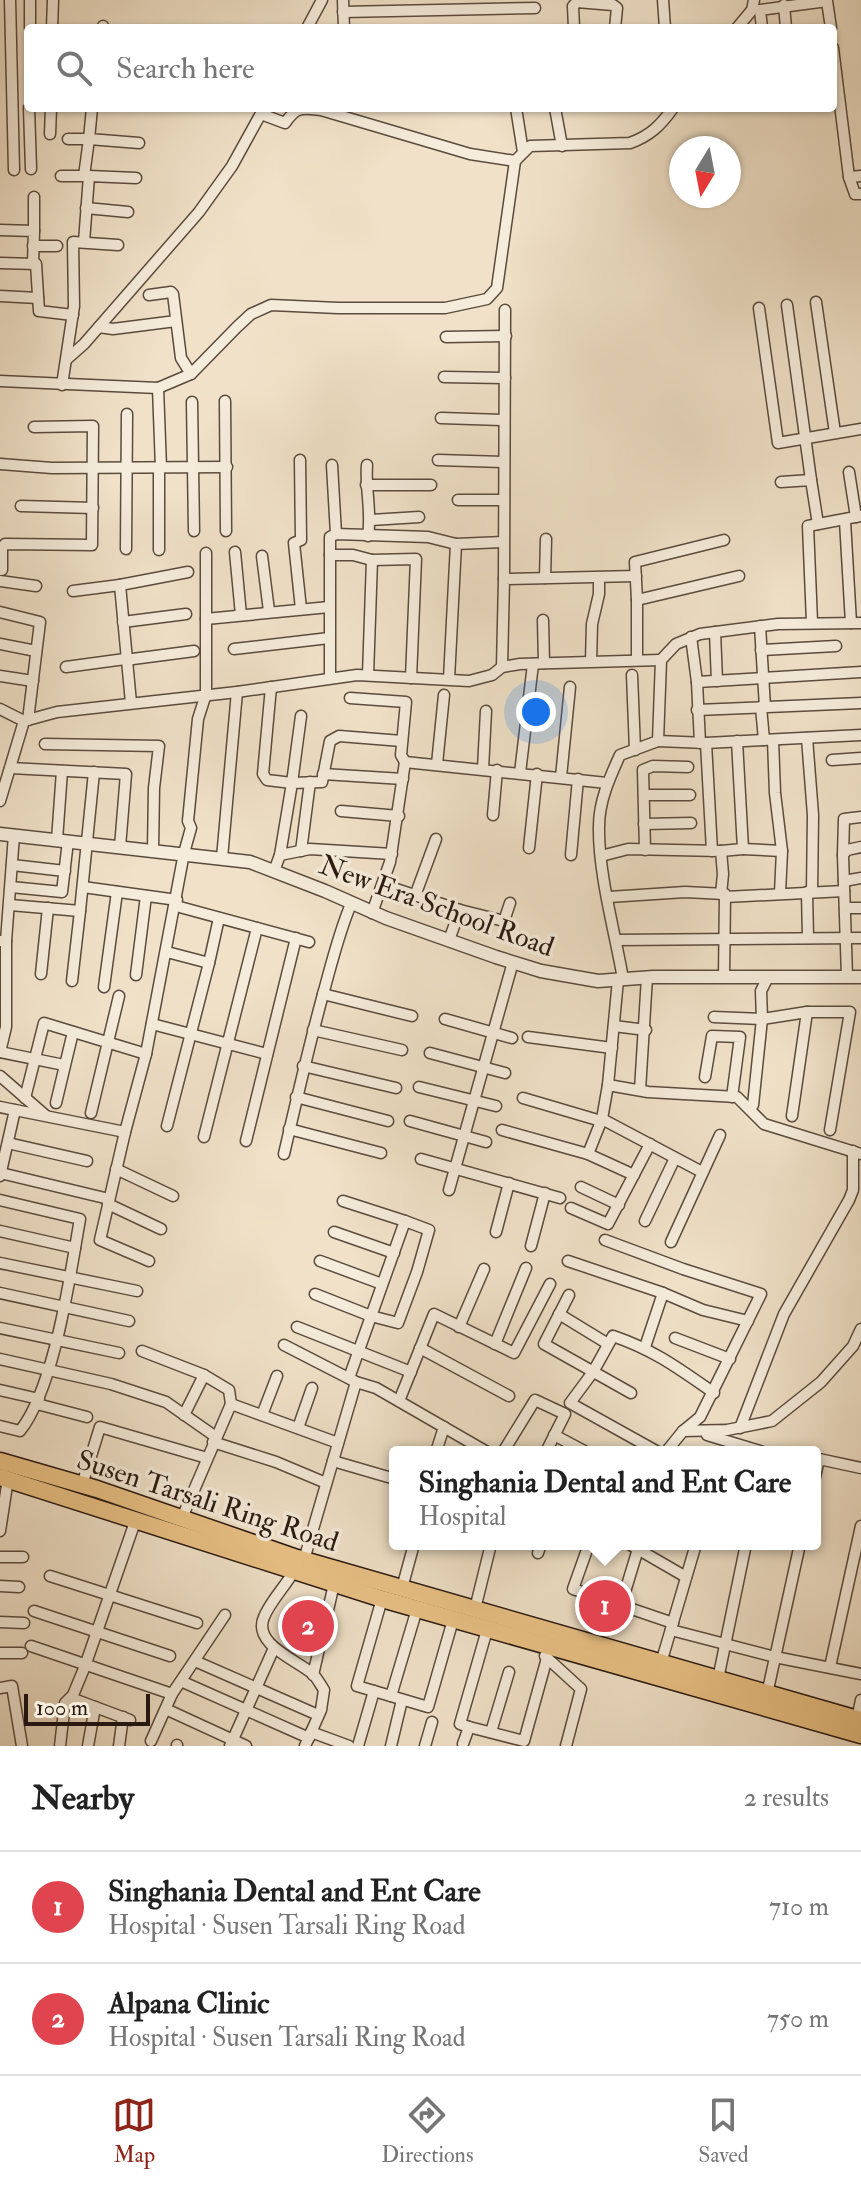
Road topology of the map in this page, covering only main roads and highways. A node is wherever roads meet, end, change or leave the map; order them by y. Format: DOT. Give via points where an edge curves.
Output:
graph roads {
  1 [pos="0,1461"];
  2 [pos="4,1478"];
  3 [pos="299,1564"];
  4 [pos="860,1725"];
  1 -- 3 [label="main road, Susen Tarsali Ring Road" via="182,1518"];
  2 -- 3 [label="main road, Susen Tarsali Ring Road"];
  3 -- 4 [label="main road, Susen Tarsali Ring Road" via="402,1588"];
  3 -- 4 [label="main road, Susen Tarsali Ring Road" via="334,1584 542,1651"];
}
